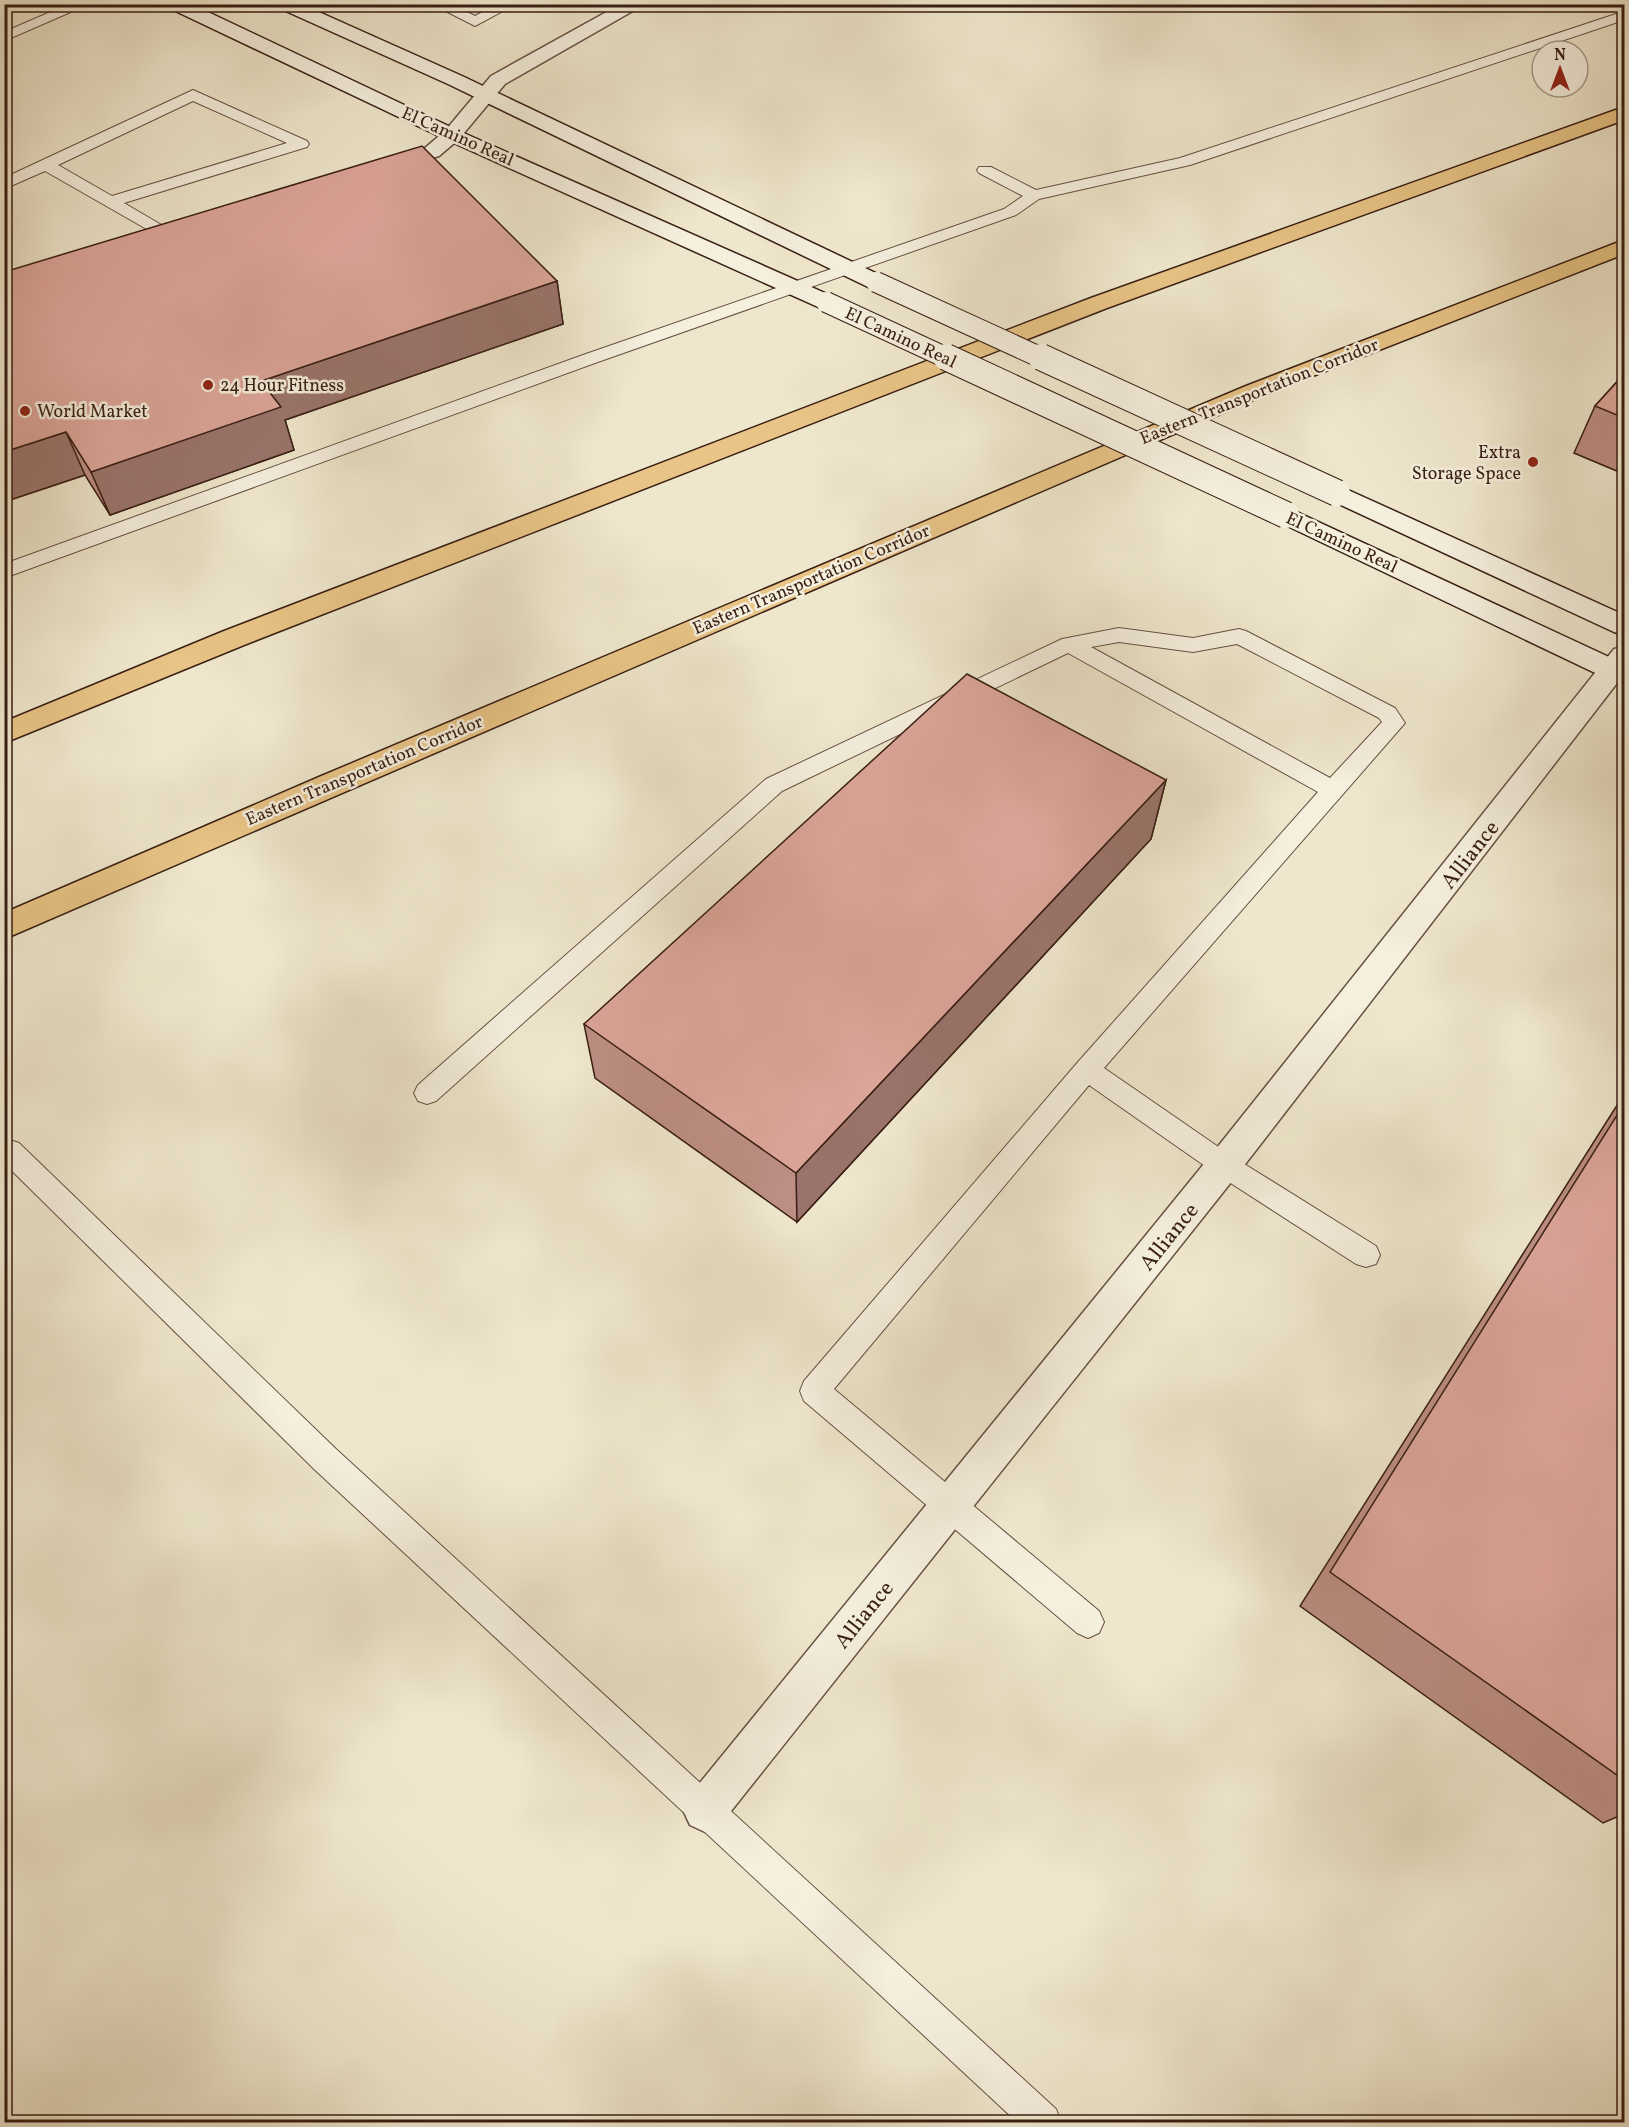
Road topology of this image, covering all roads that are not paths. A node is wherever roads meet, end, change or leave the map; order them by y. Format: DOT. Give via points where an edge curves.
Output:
graph roads {
  1 [pos="82,4"];
  2 [pos="175,4"];
  3 [pos="285,4"];
  4 [pos="439,4"];
  5 [pos="509,4"];
  6 [pos="636,4"];
  7 [pos="1616,18"];
  8 [pos="4,37"];
  9 [pos="485,95"];
  10 [pos="1624,113"];
  11 [pos="452,135"];
  12 [pos="46,165"];
  13 [pos="985,170"];
  14 [pos="367,172"];
  15 [pos="4,184"];
  16 [pos="1034,195"];
  17 [pos="111,202"];
  18 [pos="143,241"];
  19 [pos="1624,246"];
  20 [pos="849,268"];
  21 [pos="794,287"];
  22 [pos="4,571"];
  23 [pos="1624,626"];
  24 [pos="1069,644"];
  25 [pos="1621,667"];
  26 [pos="4,733"];
  27 [pos="1333,790"];
  28 [pos="4,927"];
  29 [pos="1087,1071"];
  30 [pos="426,1093"];
  31 [pos="10,1151"];
  32 [pos="1224,1165"];
  33 [pos="1366,1255"];
  34 [pos="950,1506"];
  35 [pos="1088,1622"];
  36 [pos="705,1810"];
  37 [pos="1042,2122"];
  1 -- 8 [label="lane"];
  2 -- 11 [label="main road, El Camino Real"];
  3 -- 9 [label="main road, El Camino Real"];
  4 -- 5 [label="lane" via="475,22"];
  6 -- 9 [label="main road" via="498,80"];
  7 -- 16 [label="lane" via="1184,162"];
  9 -- 11 [label="main road"];
  9 -- 20 [label="main road, El Camino Real"];
  10 -- 26 [label="highway" via="1088,307 234,638"];
  11 -- 14 [label="main road" via="432,152"];
  11 -- 21 [label="main road, El Camino Real"];
  12 -- 15 [label="lane"];
  12 -- 17 [label="lane"];
  12 -- 17 [label="lane" via="193,95 301,144"];
  13 -- 16 [label="lane"];
  16 -- 20 [label="lane" via="1010,212"];
  17 -- 18 [label="lane" via="169,232"];
  19 -- 28 [label="highway, Eastern Transportation Corridor" via="1243,395"];
  20 -- 21 [label="lane"];
  20 -- 23 [label="main road, El Camino Real, bridge"];
  21 -- 22 [label="lane"];
  21 -- 25 [label="main road, El Camino Real, bridge"];
  24 -- 27 [label="lane"];
  24 -- 27 [label="lane" via="1119,635 1193,645 1239,636 1387,712 1395,723"];
  24 -- 30 [label="lane" via="774,785"];
  25 -- 32 [label="main road, Alliance"];
  27 -- 29 [label="lane"];
  29 -- 32 [label="lane"];
  29 -- 34 [label="lane" via="814,1391"];
  31 -- 36 [label="lane" via="325,1459"];
  32 -- 33 [label="lane"];
  32 -- 34 [label="main road, Alliance"];
  34 -- 35 [label="lane"];
  34 -- 36 [label="main road, Alliance"];
  36 -- 37 [label="lane"];
}
